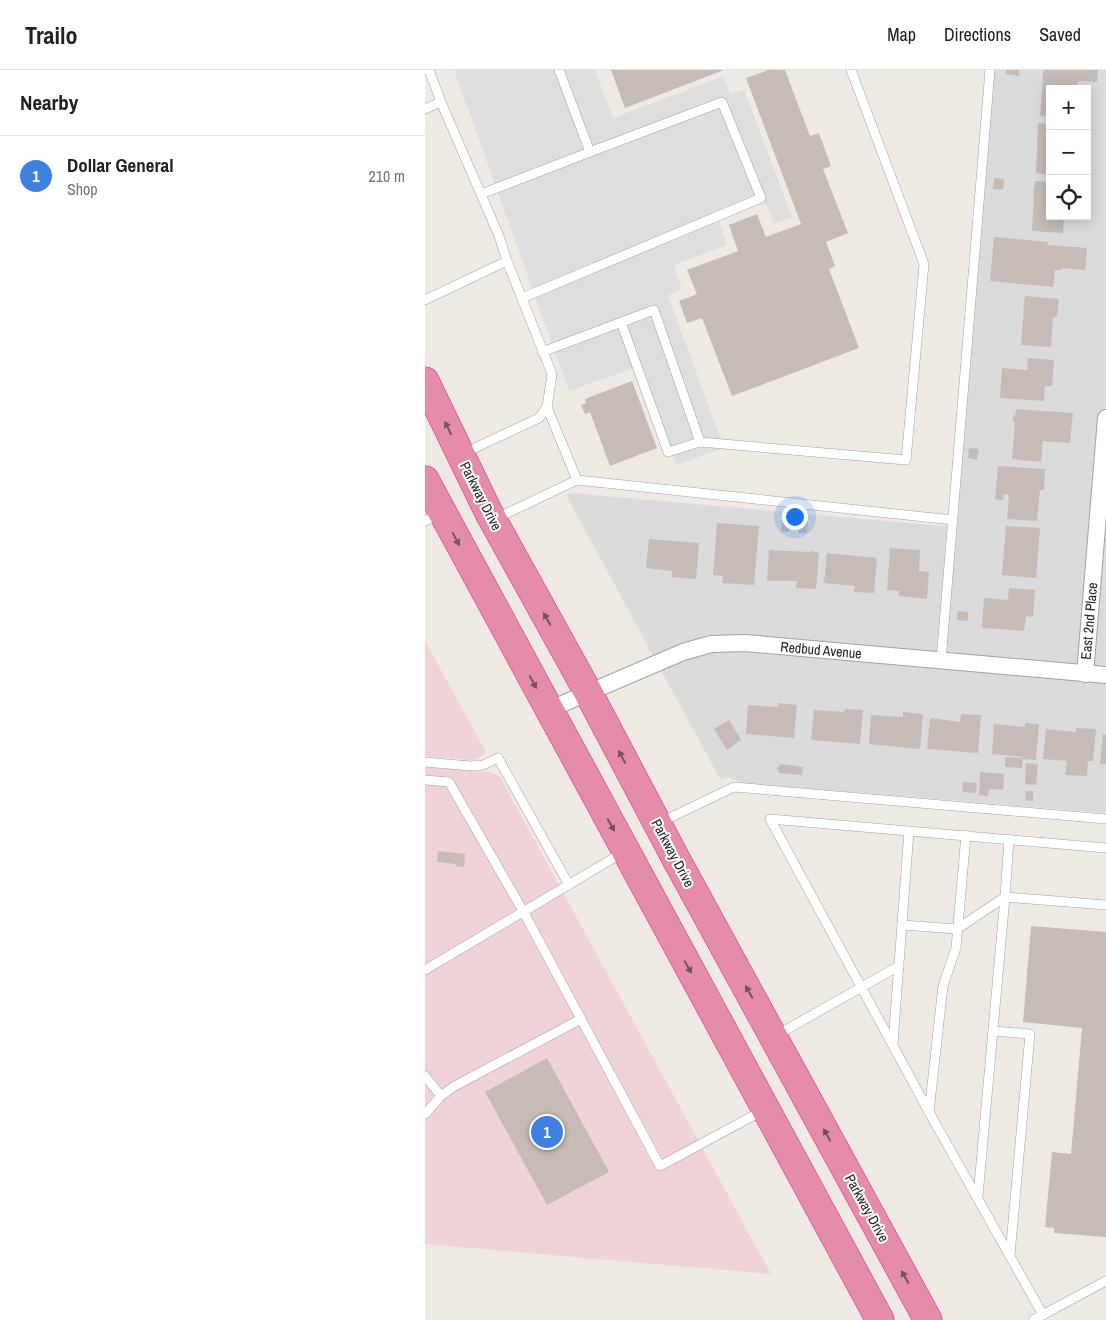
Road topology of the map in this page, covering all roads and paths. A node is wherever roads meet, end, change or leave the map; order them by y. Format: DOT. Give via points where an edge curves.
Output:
graph roads {
  1 [pos="429,70"];
  2 [pos="559,70"];
  3 [pos="851,70"];
  4 [pos="990,70"];
  5 [pos="441,102"];
  6 [pos="425,109"];
  7 [pos="590,152"];
  8 [pos="481,194"];
  9 [pos="507,261"];
  10 [pos="522,298"];
  11 [pos="425,300"];
  12 [pos="621,322"];
  13 [pos="542,352"];
  14 [pos="425,381"];
  15 [pos="547,407"];
  16 [pos="1106,418"];
  17 [pos="700,442"];
  18 [pos="461,454"];
  19 [pos="425,480"];
  20 [pos="577,480"];
  21 [pos="433,516"];
  22 [pos="493,520"];
  23 [pos="953,520"];
  24 [pos="941,661"];
  25 [pos="1085,674"];
  26 [pos="1106,675"];
  27 [pos="588,692"];
  28 [pos="548,710"];
  29 [pos="425,762"];
  30 [pos="425,780"];
  31 [pos="1106,819"];
  32 [pos="657,824"];
  33 [pos="909,831"];
  34 [pos="966,835"];
  35 [pos="1009,840"];
  36 [pos="1106,848"];
  37 [pos="625,851"];
  38 [pos="569,884"];
  39 [pos="1005,897"];
  40 [pos="1106,905"];
  41 [pos="523,911"];
  42 [pos="902,925"];
  43 [pos="957,929"];
  44 [pos="899,966"];
  45 [pos="425,970"];
  46 [pos="863,988"];
  47 [pos="581,1019"];
  48 [pos="993,1031"];
  49 [pos="773,1037"];
  50 [pos="893,1044"];
  51 [pos="425,1076"];
  52 [pos="441,1096"];
  53 [pos="766,1109"];
  54 [pos="929,1112"];
  55 [pos="425,1114"];
  56 [pos="977,1196"];
  57 [pos="1010,1255"];
  58 [pos="1106,1281"];
  59 [pos="923,1314"];
  60 [pos="1043,1315"];
  61 [pos="880,1320"];
  62 [pos="1033,1320"];
  1 -- 5 [label="lane"];
  2 -- 7 [label="lane"];
  3 -- 17 [label="lane" via="924,264 906,460"];
  4 -- 23 [label="lane"];
  5 -- 6 [label="lane"];
  5 -- 8 [label="lane"];
  7 -- 8 [label="lane"];
  7 -- 10 [label="lane" via="722,102 761,198"];
  8 -- 9 [label="lane"];
  9 -- 10 [label="lane"];
  9 -- 11 [label="lane"];
  10 -- 13 [label="lane"];
  12 -- 13 [label="lane"];
  12 -- 17 [label="lane" via="668,452"];
  12 -- 17 [label="lane" via="654,310"];
  13 -- 15 [label="lane" via="552,374"];
  18 -- 14 [label="highway, Parkway Drive, one-way"];
  15 -- 18 [label="lane" via="539,418"];
  15 -- 20 [label="lane"];
  16 -- 25 [label="street, East 2nd Place"];
  18 -- 22 [label="highway, Parkway Drive"];
  19 -- 21 [label="highway"];
  20 -- 22 [label="lane"];
  20 -- 23 [label="lane"];
  21 -- 28 [label="highway, one-way"];
  27 -- 22 [label="highway, Parkway Drive, one-way"];
  23 -- 24 [label="lane"];
  24 -- 25 [label="street, Redbud Avenue"];
  24 -- 27 [label="street, Redbud Avenue" via="746,643 711,644 683,652"];
  25 -- 26 [label="street, Redbud Avenue"];
  27 -- 28 [label="street, Redbud Avenue"];
  32 -- 27 [label="highway, Parkway Drive, one-way"];
  28 -- 37 [label="highway, one-way"];
  29 -- 38 [label="lane" via="471,766 498,758"];
  30 -- 41 [label="lane" via="449,782"];
  31 -- 32 [label="lane" via="734,787"];
  49 -- 32 [label="highway, Parkway Drive, one-way"];
  33 -- 34 [label="lane"];
  33 -- 42 [label="lane"];
  33 -- 46 [label="lane" via="770,819"];
  34 -- 35 [label="lane"];
  34 -- 43 [label="lane"];
  35 -- 36 [label="lane"];
  35 -- 39 [label="lane"];
  37 -- 38 [label="lane"];
  37 -- 53 [label="highway, one-way"];
  38 -- 41 [label="lane"];
  39 -- 40 [label="lane"];
  39 -- 43 [label="lane"];
  39 -- 48 [label="lane"];
  41 -- 45 [label="lane"];
  41 -- 47 [label="lane"];
  42 -- 43 [label="lane"];
  42 -- 44 [label="lane"];
  43 -- 54 [label="lane" via="956,948 943,986"];
  44 -- 46 [label="lane"];
  44 -- 50 [label="lane"];
  46 -- 49 [label="lane"];
  46 -- 50 [label="lane"];
  47 -- 52 [label="lane"];
  47 -- 53 [label="lane" via="660,1166"];
  48 -- 56 [label="lane"];
  48 -- 57 [label="lane" via="1030,1034"];
  59 -- 49 [label="highway, Parkway Drive, one-way"];
  50 -- 54 [label="lane"];
  51 -- 52 [label="lane"];
  52 -- 55 [label="lane"];
  53 -- 61 [label="highway"];
  54 -- 56 [label="lane"];
  56 -- 57 [label="lane"];
  57 -- 60 [label="lane"];
  58 -- 60 [label="lane"];
  60 -- 62 [label="lane"];
}
